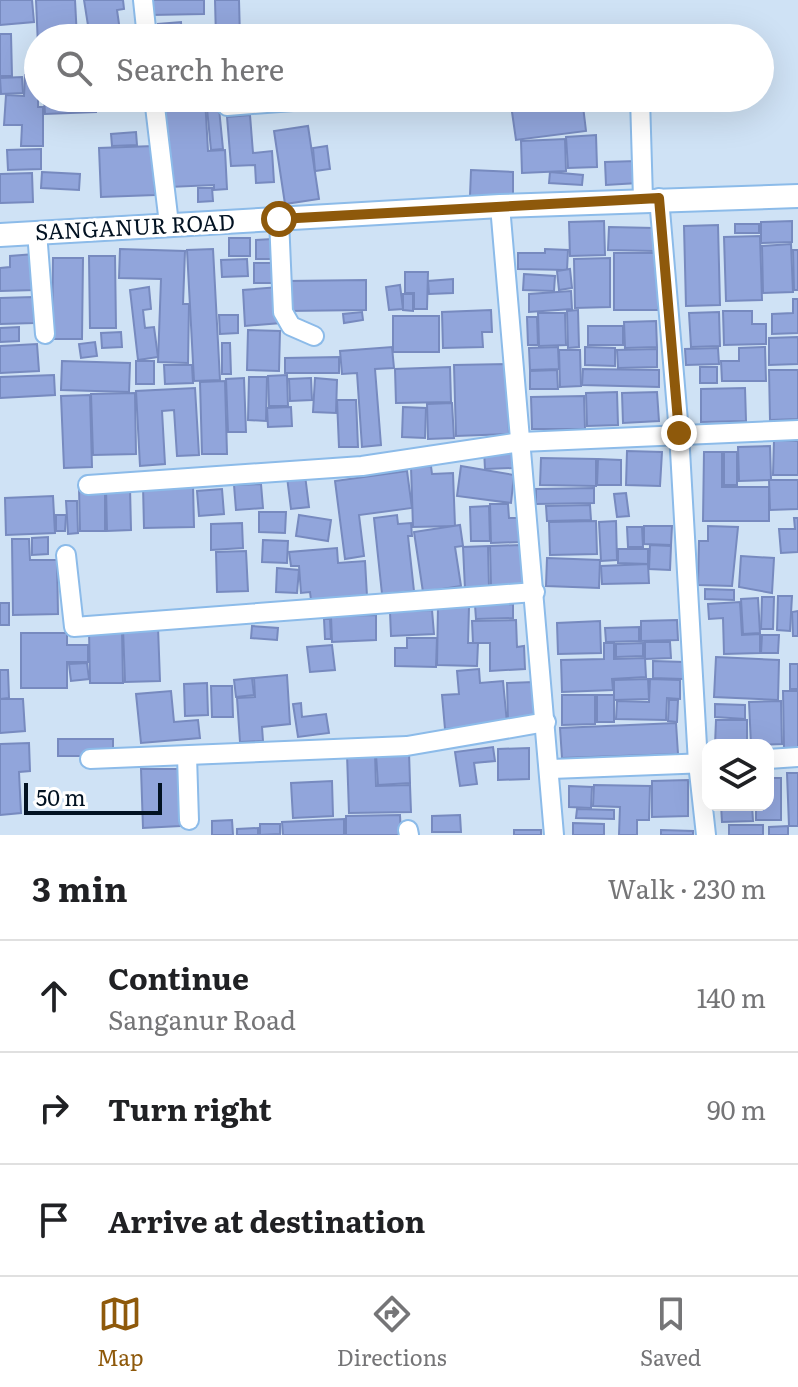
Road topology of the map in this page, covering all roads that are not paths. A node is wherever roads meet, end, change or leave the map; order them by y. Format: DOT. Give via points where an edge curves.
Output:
graph roads {
  1 [pos="143,0"];
  2 [pos="146,24"];
  3 [pos="156,112"];
  4 [pos="642,112"];
  5 [pos="798,196"];
  6 [pos="651,199"];
  7 [pos="500,206"];
  8 [pos="279,219"];
  9 [pos="169,224"];
  10 [pos="37,232"];
  11 [pos="0,235"];
  12 [pos="45,334"];
  13 [pos="314,336"];
  14 [pos="798,430"];
  15 [pos="679,433"];
  16 [pos="521,442"];
  17 [pos="88,485"];
  18 [pos="66,555"];
  19 [pos="535,592"];
  20 [pos="546,722"];
  21 [pos="702,749"];
  22 [pos="187,756"];
  23 [pos="798,757"];
  24 [pos="90,759"];
  25 [pos="774,759"];
  26 [pos="702,763"];
  27 [pos="551,769"];
  28 [pos="705,811"];
  29 [pos="189,820"];
  30 [pos="554,835"];
  31 [pos="706,835"];
  1 -- 2 [label="street"];
  3 -- 9 [label="street"];
  4 -- 6 [label="street"];
  5 -- 6 [label="main road, SANGANUR ROAD"];
  6 -- 7 [label="main road, SANGANUR ROAD"];
  6 -- 15 [label="street"];
  7 -- 8 [label="main road, SANGANUR ROAD"];
  7 -- 16 [label="street"];
  8 -- 9 [label="main road, SANGANUR ROAD"];
  8 -- 13 [label="street" via="283,312 291,326"];
  9 -- 10 [label="main road, SANGANUR ROAD"];
  10 -- 11 [label="main road, SANGANUR ROAD"];
  10 -- 12 [label="street"];
  14 -- 15 [label="street"];
  15 -- 16 [label="street"];
  15 -- 21 [label="street"];
  16 -- 17 [label="street" via="362,466"];
  16 -- 19 [label="street"];
  18 -- 19 [label="street" via="74,627"];
  19 -- 20 [label="street"];
  20 -- 22 [label="street" via="407,746"];
  20 -- 27 [label="street"];
  22 -- 24 [label="street"];
  22 -- 29 [label="street"];
  23 -- 25 [label="street"];
  26 -- 27 [label="street"];
  27 -- 30 [label="street"];
  28 -- 31 [label="street"];
}
